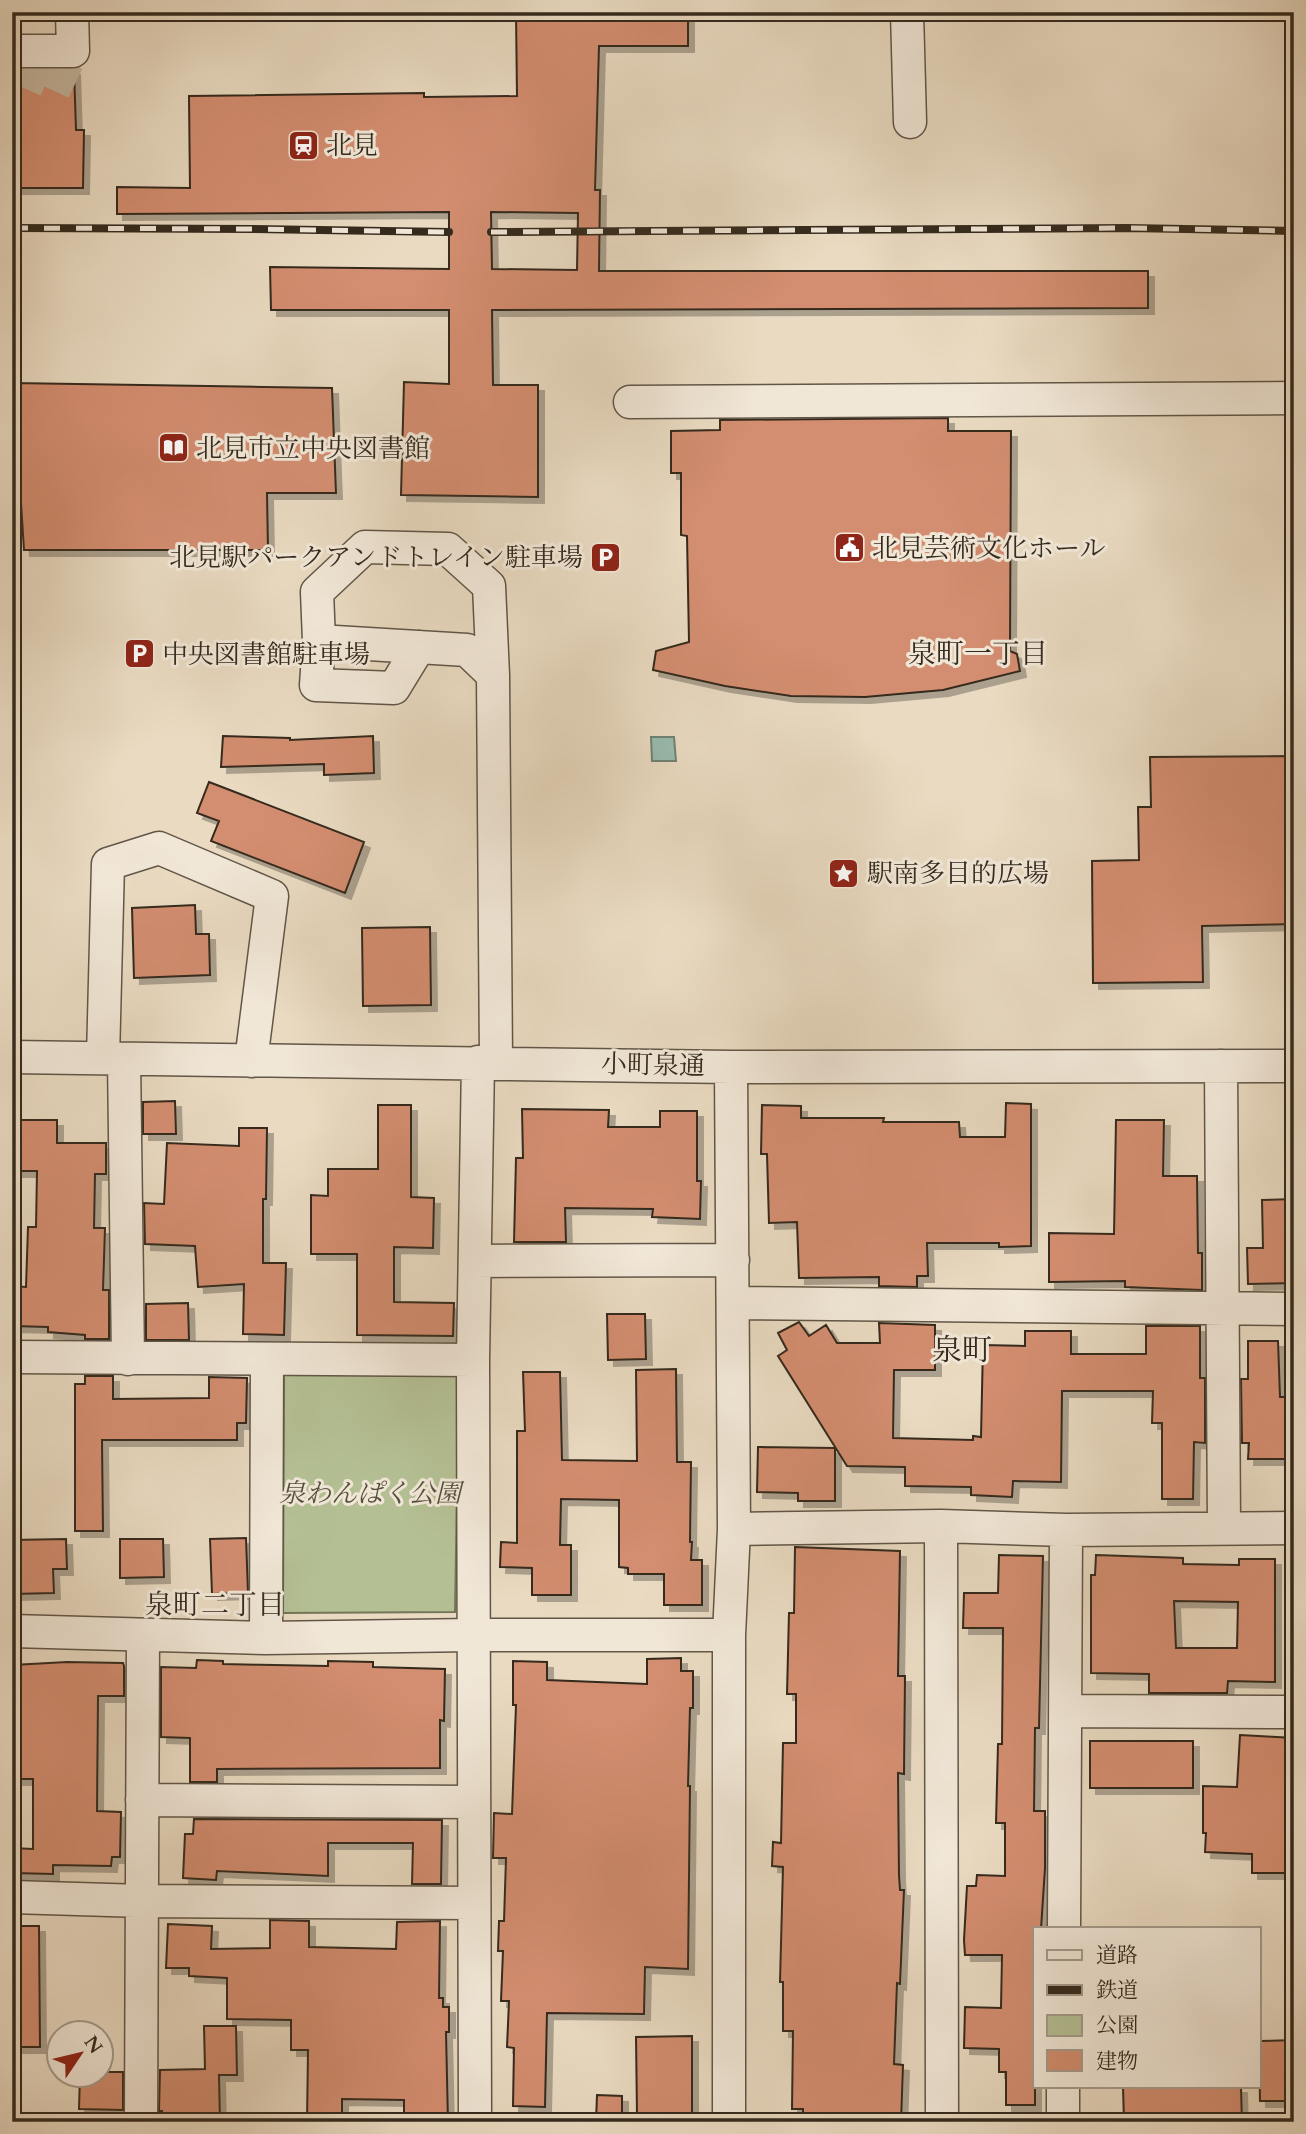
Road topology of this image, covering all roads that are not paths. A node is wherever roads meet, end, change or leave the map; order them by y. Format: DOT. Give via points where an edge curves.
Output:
graph roads {
  1 [pos="72,12"];
  2 [pos="907,12"];
  3 [pos="12,51"];
  4 [pos="910,122"];
  5 [pos="1294,398"];
  6 [pos="630,402"];
  7 [pos="319,641"];
  8 [pos="419,647"];
  9 [pos="493,675"];
  10 [pos="12,1057"];
  11 [pos="113,1059"];
  12 [pos="251,1061"];
  13 [pos="487,1062"];
  14 [pos="1221,1066"];
  15 [pos="1294,1066"];
  16 [pos="731,1067"];
  17 [pos="733,1260"];
  18 [pos="475,1261"];
  19 [pos="733,1303"];
  20 [pos="1222,1308"];
  21 [pos="1294,1309"];
  22 [pos="12,1357"];
  23 [pos="128,1359"];
  24 [pos="267,1359"];
  25 [pos="473,1360"];
  26 [pos="941,1526"];
  27 [pos="1224,1527"];
  28 [pos="734,1528"];
  29 [pos="1294,1528"];
  30 [pos="1066,1530"];
  31 [pos="12,1631"];
  32 [pos="472,1634"];
  33 [pos="143,1635"];
  34 [pos="729,1635"];
  35 [pos="266,1638"];
  36 [pos="1066,1711"];
  37 [pos="1294,1712"];
  38 [pos="142,1800"];
  39 [pos="474,1802"];
  40 [pos="12,1897"];
  41 [pos="142,1901"];
  42 [pos="474,1903"];
  43 [pos="1065,1927"];
  44 [pos="1063,2088"];
  45 [pos="141,2122"];
  46 [pos="475,2122"];
  47 [pos="729,2122"];
  48 [pos="942,2122"];
  49 [pos="1063,2122"];
  1 -- 3 [label="street" via="74,51"];
  2 -- 4 [label="street"];
  5 -- 6 [label="street"];
  7 -- 8 [label="street"];
  7 -- 8 [label="street" via="316,685 394,688"];
  7 -- 9 [label="street" via="317,592 365,547 448,549 489,586"];
  8 -- 9 [label="street" via="467,650"];
  9 -- 13 [label="street"];
  10 -- 11 [label="street, 小町泉通"];
  11 -- 12 [label="street, 小町泉通"];
  11 -- 12 [label="street" via="108,864 159,848 272,896"];
  11 -- 23 [label="street"];
  12 -- 13 [label="street, 小町泉通"];
  13 -- 16 [label="street, 小町泉通"];
  13 -- 18 [label="street"];
  14 -- 15 [label="street, 小町泉通"];
  14 -- 16 [label="street, 小町泉通"];
  14 -- 20 [label="street"];
  16 -- 17 [label="street"];
  17 -- 18 [label="street"];
  17 -- 19 [label="street"];
  18 -- 25 [label="street"];
  19 -- 20 [label="street"];
  19 -- 28 [label="street"];
  20 -- 21 [label="street"];
  20 -- 27 [label="street"];
  22 -- 23 [label="street"];
  23 -- 24 [label="street"];
  24 -- 25 [label="street"];
  24 -- 35 [label="street"];
  25 -- 32 [label="street"];
  26 -- 28 [label="street"];
  26 -- 30 [label="street"];
  26 -- 48 [label="street"];
  27 -- 29 [label="street"];
  27 -- 30 [label="street"];
  28 -- 34 [label="street"];
  30 -- 36 [label="street"];
  31 -- 33 [label="street"];
  32 -- 34 [label="street"];
  32 -- 35 [label="street"];
  32 -- 39 [label="street"];
  33 -- 35 [label="street"];
  33 -- 38 [label="street"];
  34 -- 47 [label="street"];
  36 -- 37 [label="street"];
  36 -- 43 [label="street"];
  38 -- 39 [label="street"];
  38 -- 41 [label="street"];
  39 -- 42 [label="street"];
  40 -- 41 [label="street"];
  41 -- 42 [label="street"];
  41 -- 45 [label="street"];
  42 -- 46 [label="street"];
  44 -- 49 [label="street"];
}
